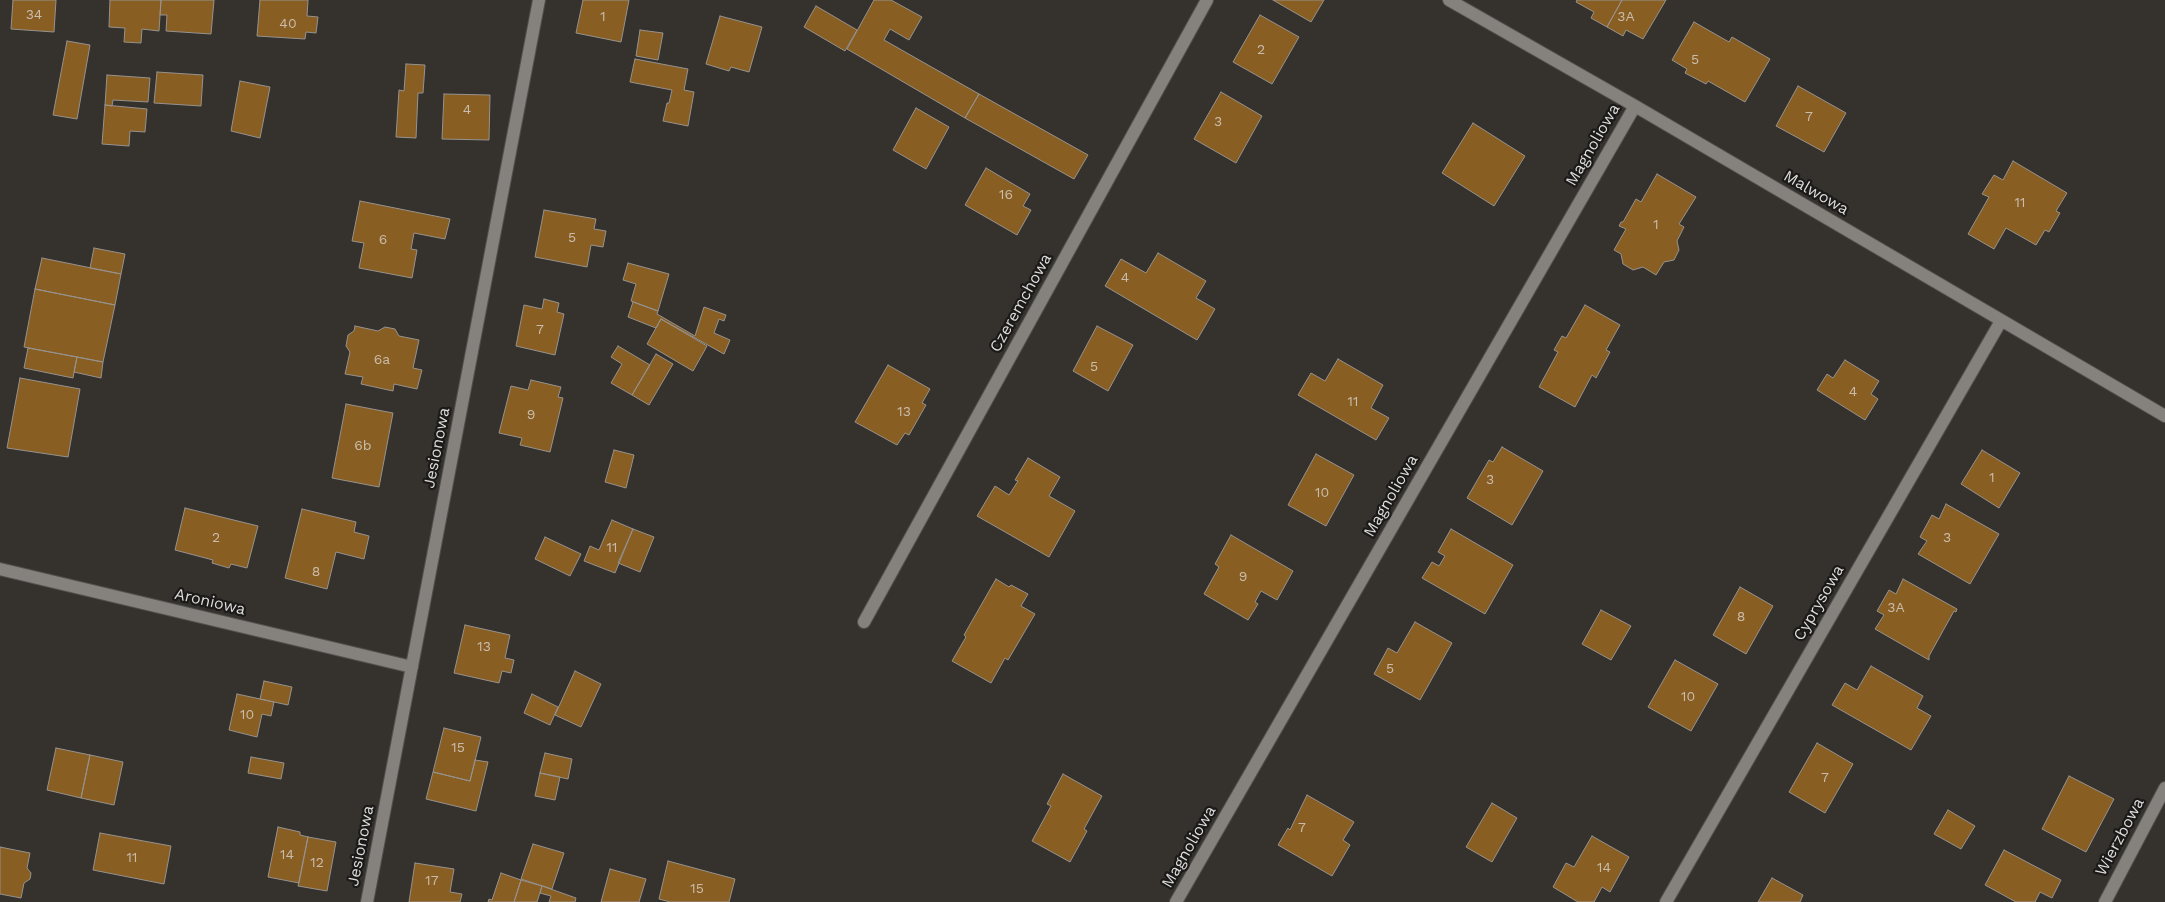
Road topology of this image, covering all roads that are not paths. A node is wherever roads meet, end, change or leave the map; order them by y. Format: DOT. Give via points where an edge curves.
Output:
graph roads {
  1 [pos="539,0"];
  2 [pos="1207,0"];
  3 [pos="1449,0"];
  4 [pos="1635,106"];
  5 [pos="2001,321"];
  6 [pos="2165,416"];
  7 [pos="0,569"];
  8 [pos="864,622"];
  9 [pos="412,667"];
  10 [pos="2165,788"];
  11 [pos="367,902"];
  12 [pos="1176,902"];
  13 [pos="1666,902"];
  14 [pos="2104,902"];
  1 -- 9 [label="street, Jesionowa"];
  2 -- 8 [label="street, Czeremchowa"];
  3 -- 4 [label="street, Malwowa"];
  4 -- 5 [label="street, Malwowa"];
  4 -- 12 [label="street, Magnoliowa"];
  5 -- 6 [label="street, Malwowa"];
  5 -- 13 [label="street, Cyprysowa"];
  7 -- 9 [label="street, Aroniowa"];
  9 -- 11 [label="street, Jesionowa"];
  10 -- 14 [label="street, Wierzbowa"];
}
